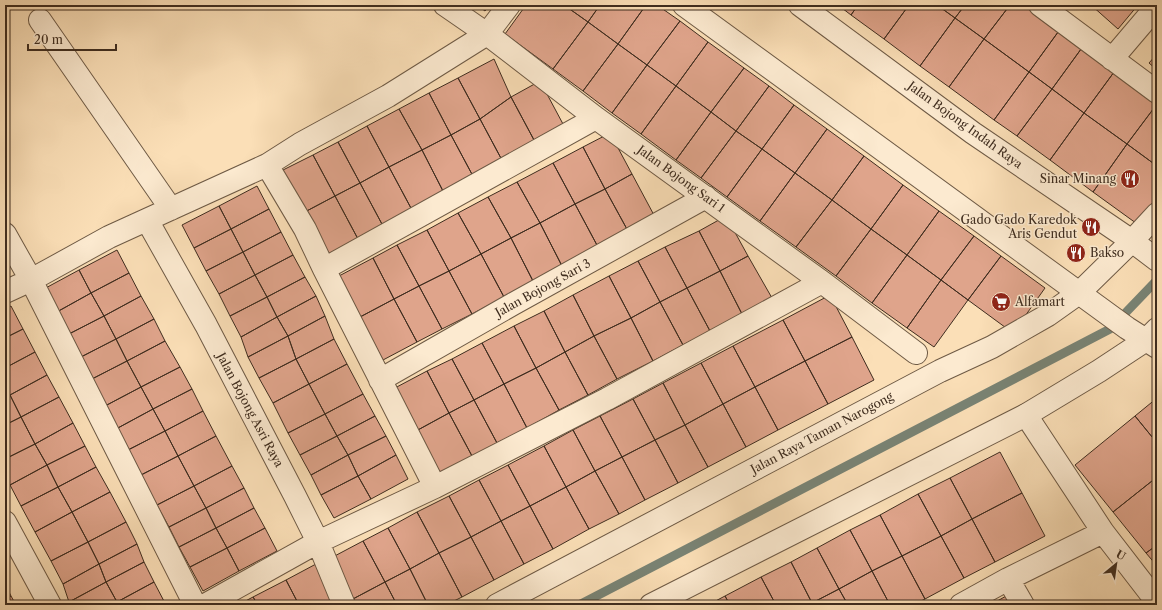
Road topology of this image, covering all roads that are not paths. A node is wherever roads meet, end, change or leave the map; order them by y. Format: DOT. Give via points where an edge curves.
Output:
graph roads {
  1 [pos="445,5"];
  2 [pos="509,5"];
  3 [pos="684,5"];
  4 [pos="800,5"];
  5 [pos="1040,5"];
  6 [pos="1157,6"];
  7 [pos="40,20"];
  8 [pos="487,34"];
  9 [pos="1112,59"];
  10 [pos="1157,92"];
  11 [pos="596,118"];
  12 [pos="267,165"];
  13 [pos="706,197"];
  14 [pos="171,209"];
  15 [pos="1157,214"];
  16 [pos="147,220"];
  17 [pos="5,234"];
  18 [pos="1145,251"];
  19 [pos="324,270"];
  20 [pos="31,280"];
  21 [pos="822,282"];
  22 [pos="5,292"];
  23 [pos="1088,299"];
  24 [pos="1154,339"];
  25 [pos="916,353"];
  26 [pos="380,380"];
  27 [pos="1026,415"];
  28 [pos="435,487"];
  29 [pos="5,522"];
  30 [pos="1103,532"];
  31 [pos="318,542"];
  32 [pos="1008,579"];
  33 [pos="1157,602"];
  34 [pos="50,605"];
  35 [pos="195,605"];
  36 [pos="205,605"];
  37 [pos="344,605"];
  38 [pos="497,605"];
  39 [pos="651,605"];
  40 [pos="960,605"];
  41 [pos="1023,605"];
  1 -- 8 [label="street, Jalan Bojong Sari 1"];
  2 -- 8 [label="street"];
  3 -- 23 [label="street"];
  4 -- 18 [label="street, Jalan Bojong Indah Raya" via="973,133"];
  5 -- 9 [label="street"];
  6 -- 9 [label="street"];
  7 -- 14 [label="street"];
  8 -- 11 [label="street, Jalan Bojong Sari 1"];
  8 -- 12 [label="street" via="388,96"];
  9 -- 10 [label="street"];
  11 -- 13 [label="street, Jalan Bojong Sari 1"];
  11 -- 19 [label="street"];
  12 -- 14 [label="street"];
  12 -- 19 [label="street" via="305,229"];
  13 -- 21 [label="street, Jalan Bojong Sari 1"];
  13 -- 26 [label="street, Jalan Bojong Sari 3"];
  14 -- 16 [label="street"];
  15 -- 18 [label="street, Jalan Raya Taman Narogong"];
  16 -- 20 [label="street" via="72,256"];
  16 -- 31 [label="street, Jalan Bojong Asri Raya" via="206,325"];
  17 -- 20 [label="street"];
  18 -- 23 [label="street, Jalan Raya Taman Narogong"];
  19 -- 26 [label="street"];
  20 -- 22 [label="street"];
  20 -- 35 [label="street"];
  21 -- 25 [label="street, Jalan Bojong Sari 1"];
  21 -- 28 [label="street"];
  23 -- 24 [label="street" via="1127,328"];
  23 -- 38 [label="street, Jalan Raya Taman Narogong" via="1048,315 992,347 940,371"];
  24 -- 27 [label="street"];
  26 -- 28 [label="street"];
  27 -- 30 [label="street"];
  27 -- 39 [label="street"];
  28 -- 31 [label="street"];
  29 -- 34 [label="street"];
  30 -- 32 [label="street"];
  30 -- 33 [label="street"];
  31 -- 36 [label="street"];
  31 -- 37 [label="street, Jalan Bojong Asri Raya"];
  32 -- 40 [label="street"];
  32 -- 41 [label="street"];
}
